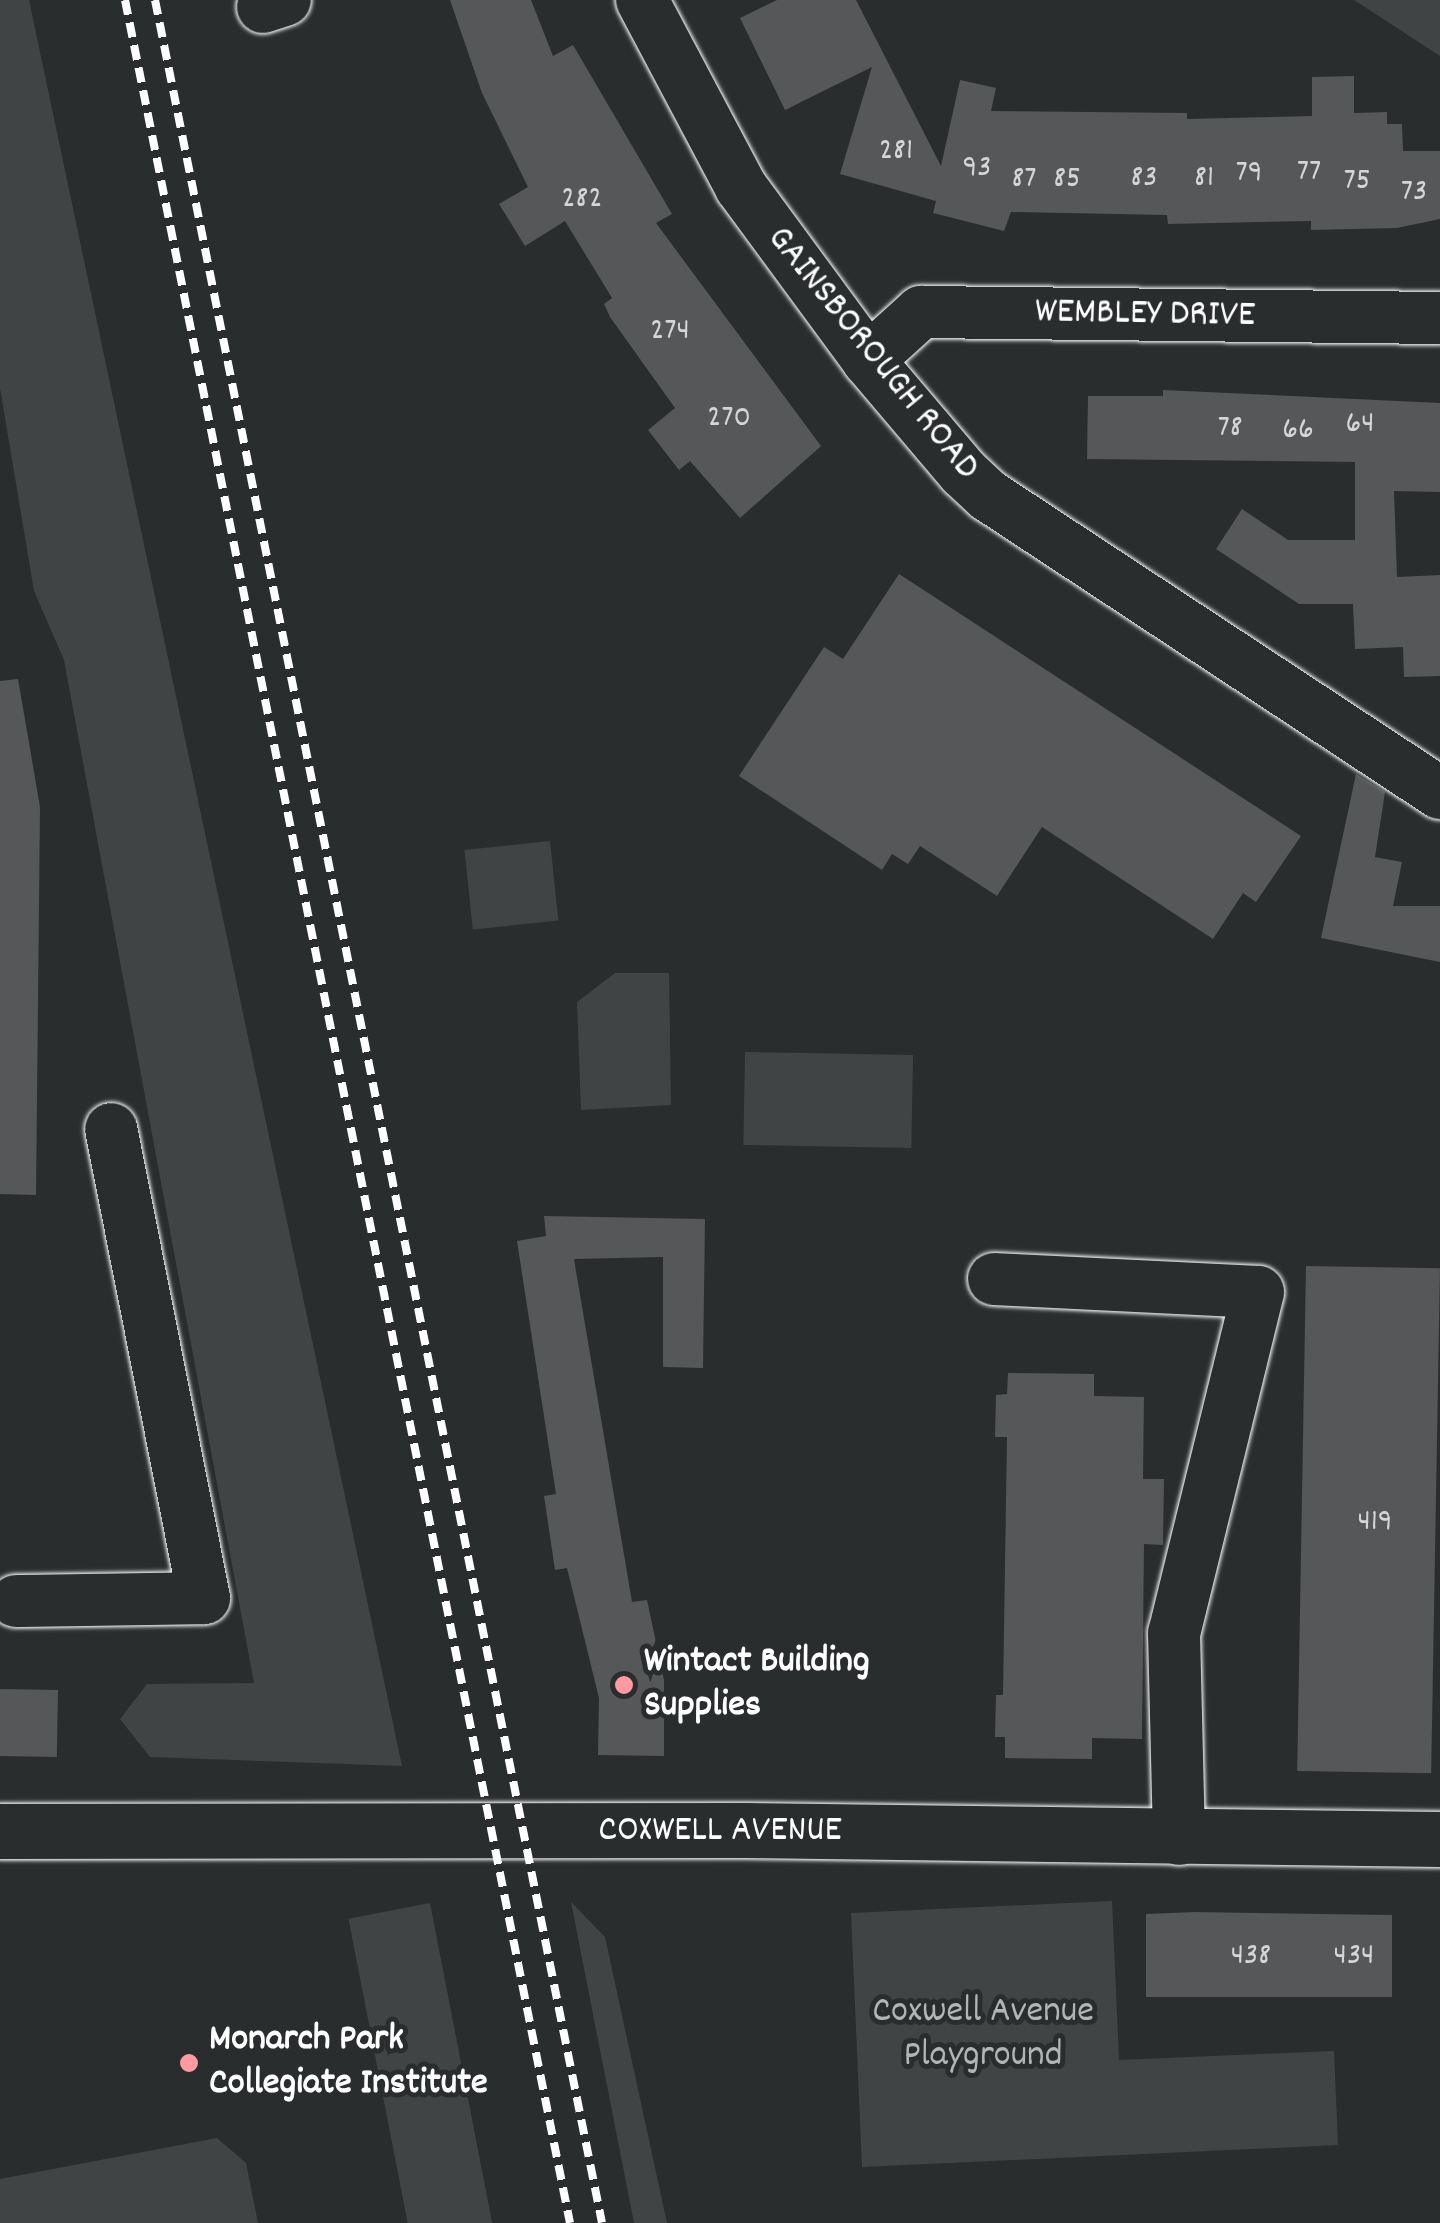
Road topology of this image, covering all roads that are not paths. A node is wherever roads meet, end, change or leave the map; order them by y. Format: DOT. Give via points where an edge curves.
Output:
graph roads {
  1 [pos="642,0"];
  2 [pos="1440,318"];
  3 [pos="868,360"];
  4 [pos="1440,793"];
  5 [pos="111,1129"];
  6 [pos="994,1279"];
  7 [pos="16,1601"];
  8 [pos="0,1831"];
  9 [pos="1180,1839"];
  10 [pos="1440,1839"];
  1 -- 3 [label="street, GAINSBOROUGH ROAD" via="740,187"];
  2 -- 3 [label="street, WEMBLEY DRIVE" via="921,312"];
  3 -- 4 [label="street, GAINSBOROUGH ROAD" via="989,496"];
  5 -- 7 [label="street" via="204,1598"];
  6 -- 9 [label="street" via="1258,1292 1174,1634"];
  8 -- 9 [label="main road, COXWELL AVENUE" via="745,1830"];
  9 -- 10 [label="main road, COXWELL AVENUE"];
}
